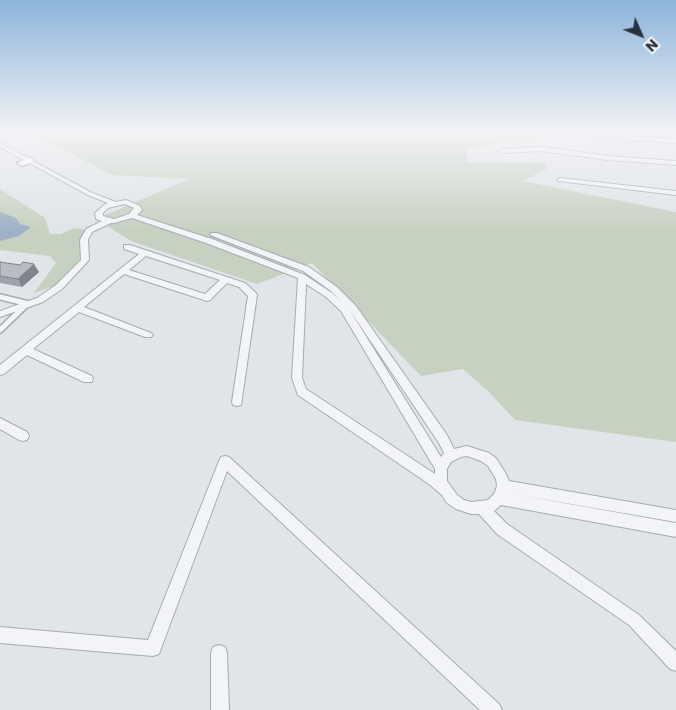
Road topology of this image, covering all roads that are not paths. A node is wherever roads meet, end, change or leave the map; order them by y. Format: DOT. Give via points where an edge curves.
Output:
graph roads {
  1 [pos="29,164"];
  2 [pos="560,180"];
  3 [pos="676,193"];
  4 [pos="110,205"];
  5 [pos="134,214"];
  6 [pos="108,221"];
  7 [pos="127,247"];
  8 [pos="145,254"];
  9 [pos="122,271"];
  10 [pos="302,277"];
  11 [pos="225,280"];
  12 [pos="0,298"];
  13 [pos="27,305"];
  14 [pos="77,308"];
  15 [pos="0,314"];
  16 [pos="0,330"];
  17 [pos="148,335"];
  18 [pos="26,350"];
  19 [pos="0,371"];
  20 [pos="88,379"];
  21 [pos="237,402"];
  22 [pos="0,423"];
  23 [pos="23,436"];
  24 [pos="451,455"];
  25 [pos="441,468"];
  26 [pos="444,490"];
  27 [pos="501,492"];
  28 [pos="482,508"];
  29 [pos="676,516"];
  30 [pos="676,530"];
  31 [pos="0,635"];
  32 [pos="219,653"];
  33 [pos="676,663"];
  34 [pos="220,710"];
  35 [pos="492,710"];
  1 -- 4 [label="street" via="83,197"];
  2 -- 3 [label="street"];
  4 -- 5 [label="street" via="132,202 138,206"];
  4 -- 6 [label="street" via="99,213"];
  5 -- 6 [label="street"];
  5 -- 10 [label="street"];
  5 -- 24 [label="street" via="144,213 293,263 322,279 357,315"];
  6 -- 13 [label="street" via="89,231 84,240 85,260 75,273 60,287"];
  7 -- 8 [label="street"];
  8 -- 9 [label="street"];
  8 -- 11 [label="street"];
  9 -- 11 [label="street" via="207,298"];
  9 -- 14 [label="street"];
  10 -- 25 [label="street" via="344,309"];
  10 -- 26 [label="street" via="297,378 302,392"];
  11 -- 21 [label="street" via="242,285 253,295"];
  12 -- 13 [label="lane"];
  13 -- 15 [label="street"];
  13 -- 16 [label="lane"];
  14 -- 17 [label="street"];
  14 -- 18 [label="street"];
  18 -- 19 [label="street"];
  18 -- 20 [label="street"];
  22 -- 23 [label="street"];
  24 -- 25 [label="street"];
  24 -- 27 [label="street" via="467,451 485,457 498,470"];
  25 -- 26 [label="street"];
  26 -- 28 [label="street" via="461,505"];
  27 -- 28 [label="street" via="492,505"];
  27 -- 29 [label="street"];
  27 -- 30 [label="street"];
  28 -- 33 [label="street" via="502,529 634,620"];
  31 -- 35 [label="street" via="153,648 225,461"];
  32 -- 34 [label="street"];
}
